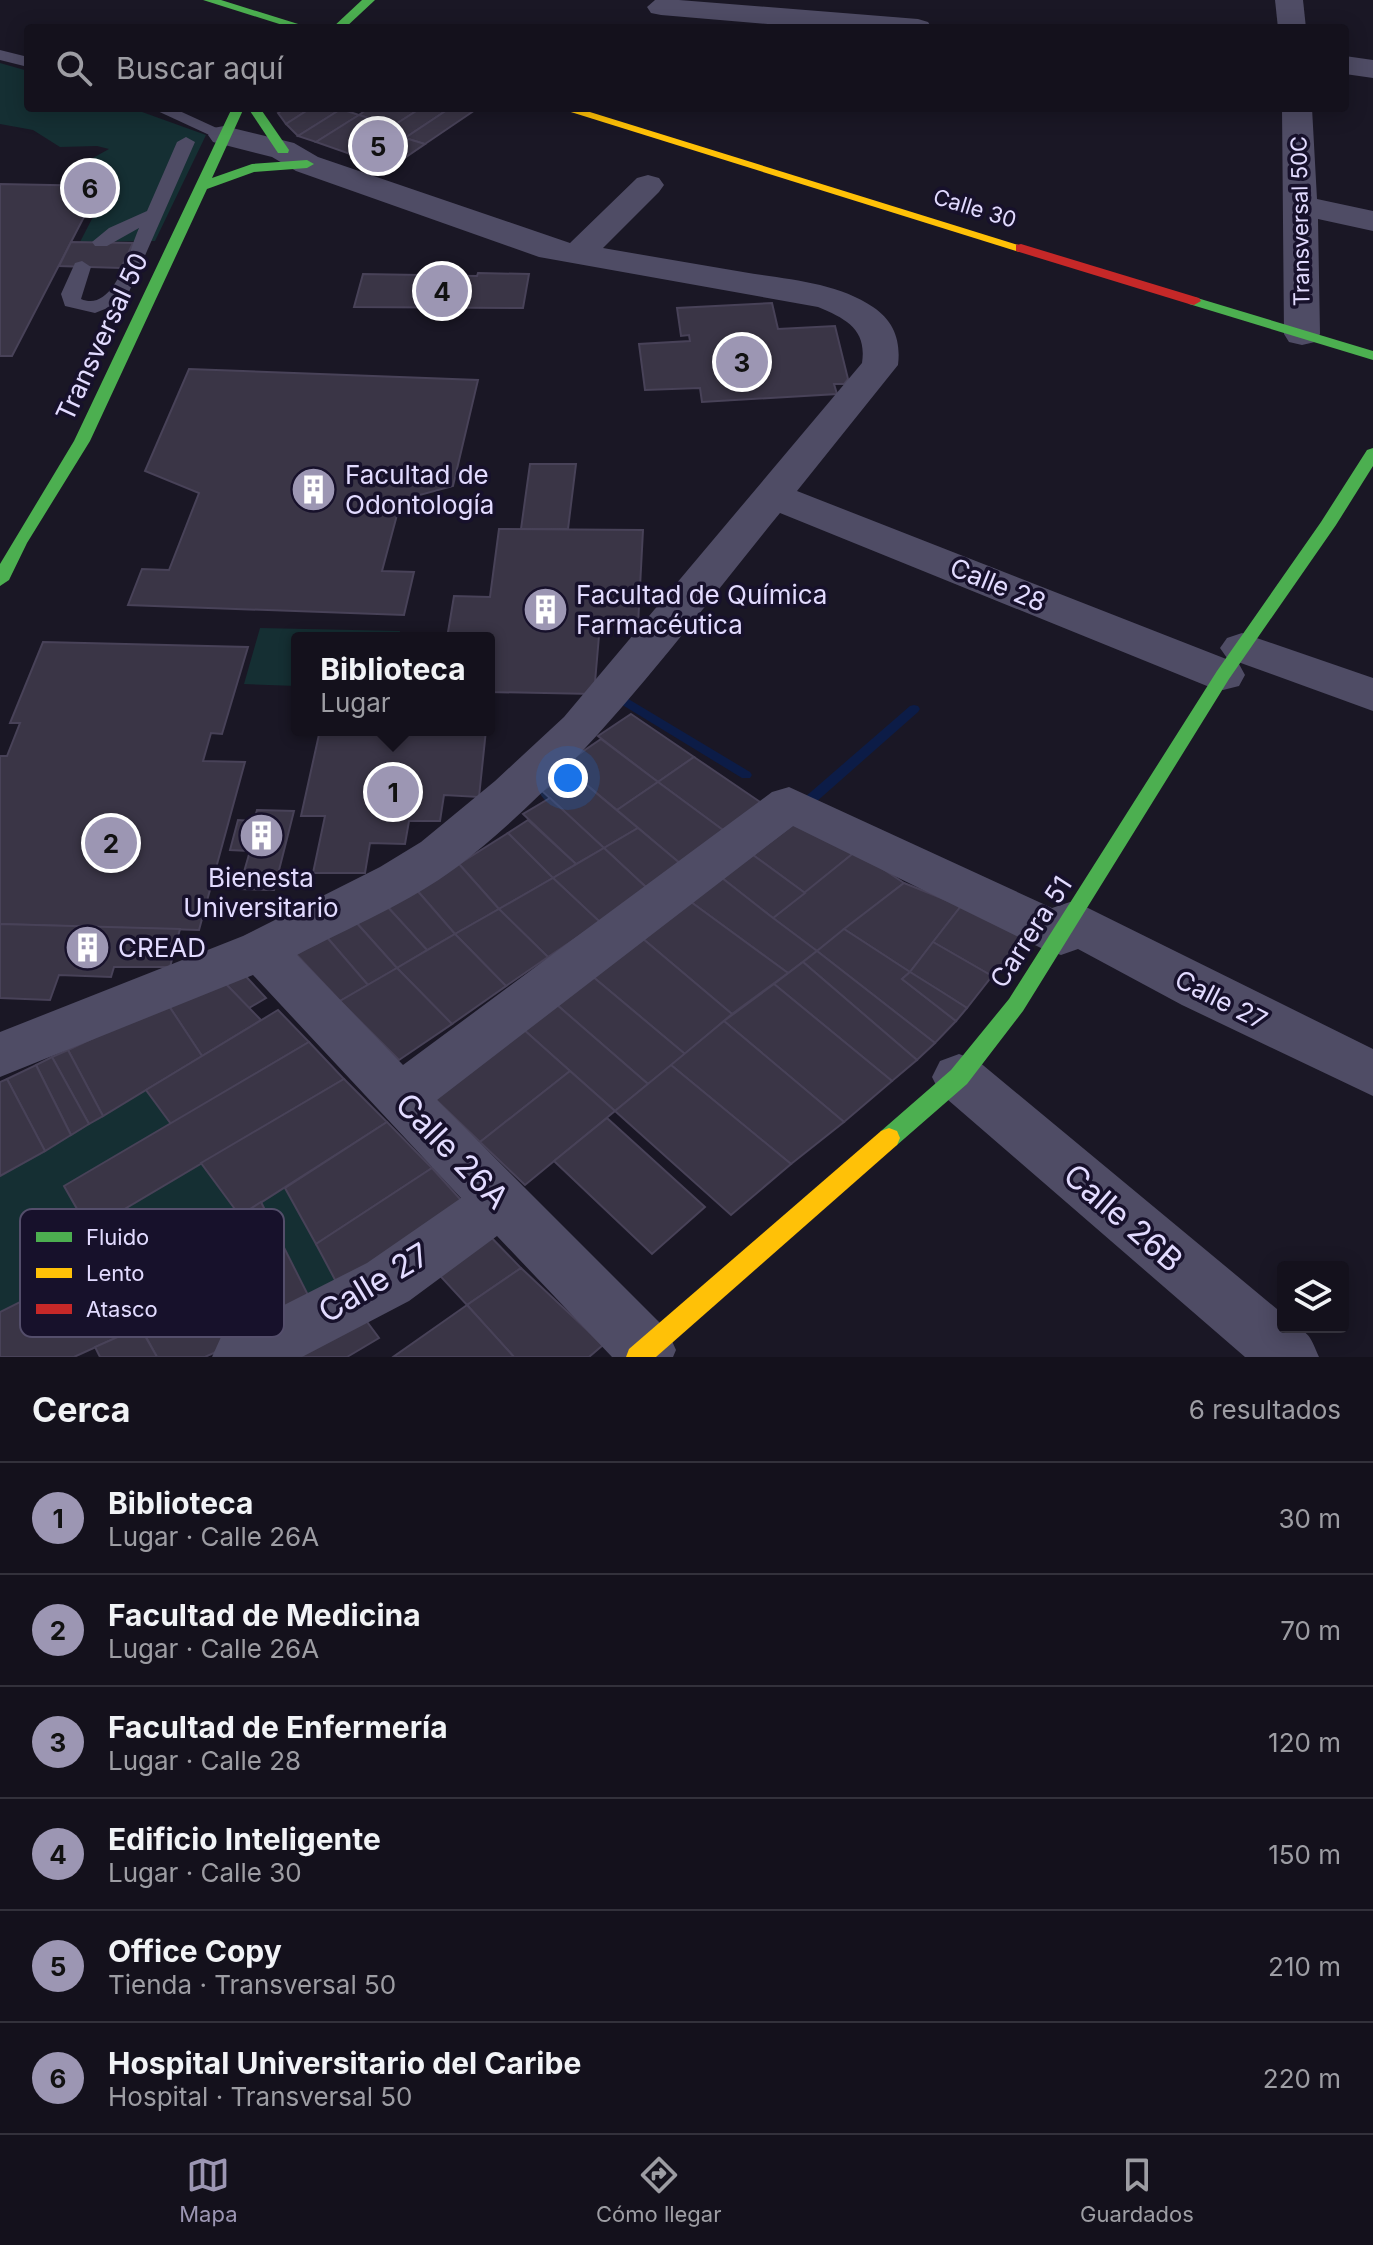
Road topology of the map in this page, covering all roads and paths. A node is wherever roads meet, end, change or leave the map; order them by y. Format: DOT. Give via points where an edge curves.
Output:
graph roads {
  1 [pos="209,0"];
  2 [pos="369,0"];
  3 [pos="1289,0"];
  4 [pos="657,12"];
  5 [pos="291,24"];
  6 [pos="342,24"];
  7 [pos="853,24"];
  8 [pos="1292,24"];
  9 [pos="0,55"];
  10 [pos="24,61"];
  11 [pos="1349,66"];
  12 [pos="1373,69"];
  13 [pos="180,112"];
  14 [pos="257,112"];
  15 [pos="578,112"];
  16 [pos="1297,112"];
  17 [pos="231,122"];
  18 [pos="186,142"];
  19 [pos="295,157"];
  20 [pos="648,185"];
  21 [pos="199,187"];
  22 [pos="1301,206"];
  23 [pos="153,215"];
  24 [pos="1373,221"];
  25 [pos="101,242"];
  26 [pos="577,255"];
  27 [pos="82,267"];
  28 [pos="1302,334"];
  29 [pos="1373,356"];
  30 [pos="1373,453"];
  31 [pos="772,495"];
  32 [pos="0,580"];
  33 [pos="1233,662"];
  34 [pos="1373,695"];
  35 [pos="1066,928"];
  36 [pos="261,950"];
  37 [pos="0,1055"];
  38 [pos="1373,1074"];
  39 [pos="959,1077"];
  40 [pos="400,1098"];
  41 [pos="501,1201"];
  42 [pos="284,1335"];
  43 [pos="281,1337"];
  44 [pos="642,1354"];
  45 [pos="242,1357"];
  46 [pos="1289,1357"];
  1 -- 5 [label="street"];
  2 -- 6 [label="street"];
  3 -- 8 [label="street"];
  4 -- 7 [label="street"];
  9 -- 10 [label="lane"];
  11 -- 12 [label="street"];
  13 -- 17 [label="lane"];
  14 -- 19 [label="street"];
  15 -- 28 [label="street, Calle 30"];
  16 -- 22 [label="street, Transversal 50C"];
  17 -- 19 [label="street"];
  17 -- 21 [label="street, Transversal 50"];
  18 -- 23 [label="lane"];
  19 -- 21 [label="street"];
  19 -- 26 [label="street" via="527,243"];
  20 -- 26 [label="street"];
  21 -- 32 [label="street, Transversal 50" via="82,441"];
  22 -- 24 [label="street"];
  22 -- 28 [label="street, Transversal 50C"];
  23 -- 25 [label="lane"];
  23 -- 27 [label="lane" via="111,303 88,308 72,302"];
  26 -- 31 [label="street" via="802,292 841,303 875,327 880,365"];
  28 -- 29 [label="street, Calle 30"];
  30 -- 33 [label="street, Carrera 51"];
  31 -- 33 [label="street, Calle 28"];
  31 -- 36 [label="street" via="580,728 512,793 438,855"];
  33 -- 34 [label="street, Calle 28"];
  33 -- 35 [label="street, Carrera 51"];
  35 -- 38 [label="street, Calle 27"];
  35 -- 39 [label="street, Carrera 51" via="1016,1005"];
  35 -- 40 [label="street, Calle 27" via="789,804"];
  36 -- 37 [label="street"];
  36 -- 40 [label="street, Calle 26A"];
  39 -- 44 [label="street, Carrera 51"];
  39 -- 46 [label="street, Calle 26B"];
  40 -- 41 [label="street, Calle 26A"];
  41 -- 42 [label="street, Calle 27" via="388,1282"];
  41 -- 44 [label="street, Calle 26A"];
  43 -- 45 [label="street, Calle 27"];
}
